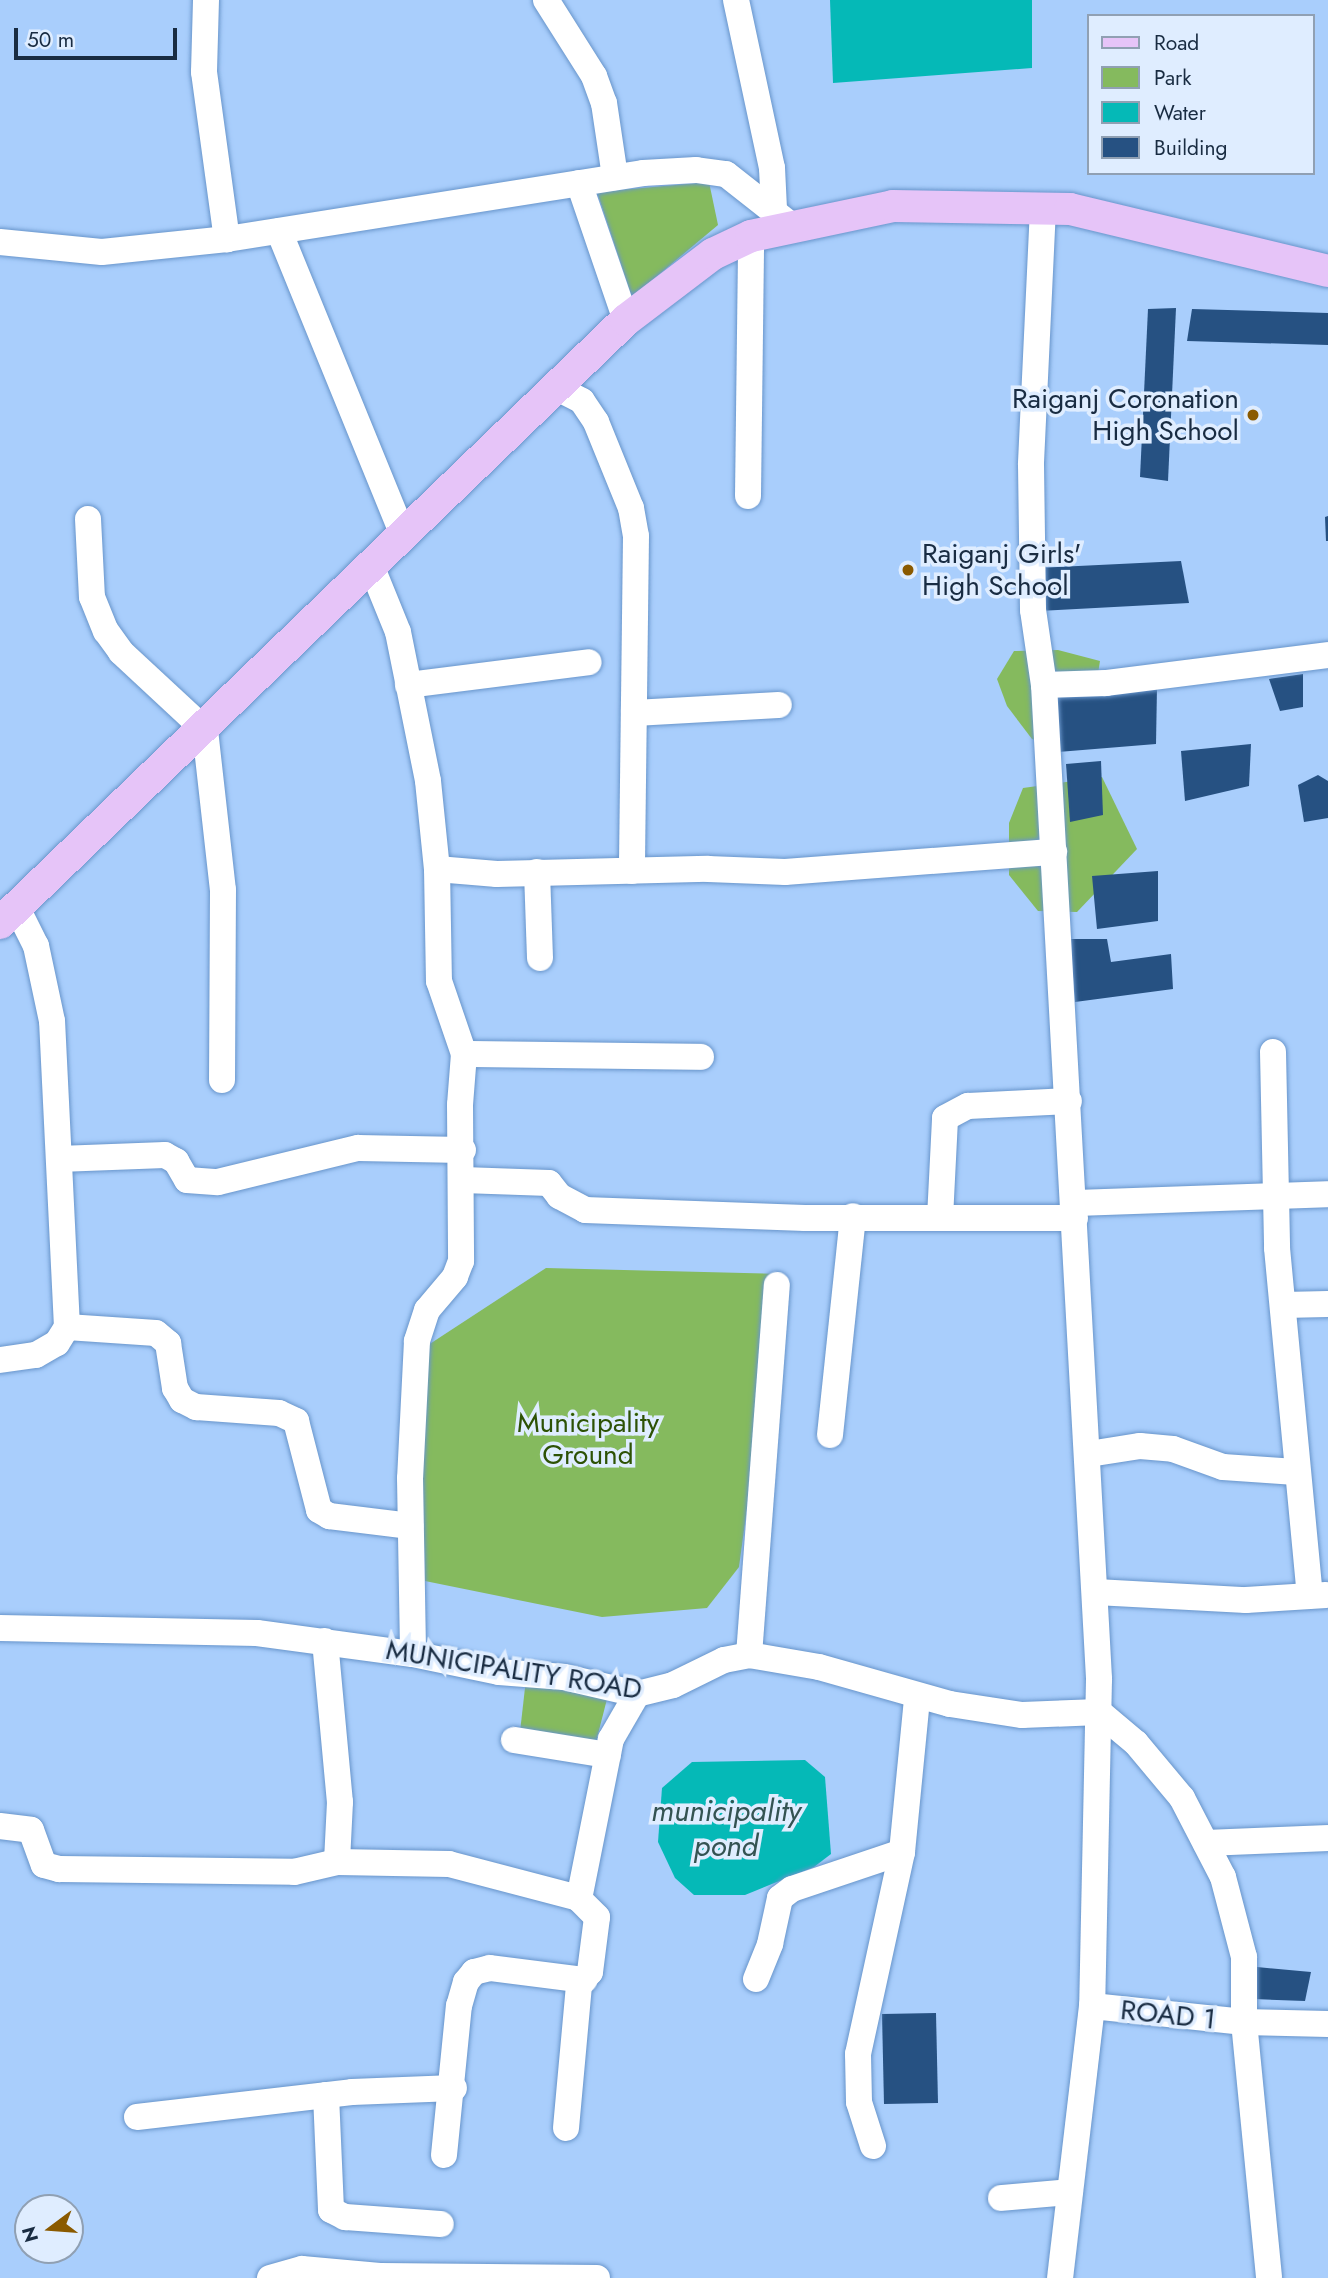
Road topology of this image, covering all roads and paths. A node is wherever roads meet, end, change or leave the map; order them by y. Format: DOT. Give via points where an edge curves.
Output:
graph roads {
  1 [pos="206,0"];
  2 [pos="546,0"];
  3 [pos="736,0"];
  4 [pos="615,177"];
  5 [pos="579,183"];
  6 [pos="1043,208"];
  7 [pos="783,217"];
  8 [pos="279,231"];
  9 [pos="751,236"];
  10 [pos="227,239"];
  11 [pos="0,243"];
  12 [pos="1328,271"];
  13 [pos="626,320"];
  14 [pos="557,388"];
  15 [pos="748,496"];
  16 [pos="88,519"];
  17 [pos="404,537"];
  18 [pos="372,568"];
  19 [pos="1328,655"];
  20 [pos="589,662"];
  21 [pos="408,685"];
  22 [pos="1044,685"];
  23 [pos="779,705"];
  24 [pos="634,713"];
  25 [pos="205,730"];
  26 [pos="1054,852"];
  27 [pos="437,869"];
  28 [pos="632,871"];
  29 [pos="537,872"];
  30 [pos="8,915"];
  31 [pos="540,958"];
  32 [pos="1273,1052"];
  33 [pos="464,1054"];
  34 [pos="701,1057"];
  35 [pos="222,1080"];
  36 [pos="1069,1101"];
  37 [pos="463,1150"];
  38 [pos="59,1159"];
  39 [pos="463,1180"];
  40 [pos="1274,1193"];
  41 [pos="1328,1194"];
  42 [pos="1075,1210"];
  43 [pos="853,1216"];
  44 [pos="940,1218"];
  45 [pos="777,1285"];
  46 [pos="1328,1304"];
  47 [pos="1283,1305"];
  48 [pos="67,1327"];
  49 [pos="0,1360"];
  50 [pos="830,1435"];
  51 [pos="1089,1454"];
  52 [pos="1296,1472"];
  53 [pos="410,1526"];
  54 [pos="1096,1592"];
  55 [pos="1319,1595"];
  56 [pos="0,1628"];
  57 [pos="324,1641"];
  58 [pos="413,1654"];
  59 [pos="749,1655"];
  60 [pos="637,1694"];
  61 [pos="917,1698"];
  62 [pos="1099,1712"];
  63 [pos="514,1740"];
  64 [pos="608,1755"];
  65 [pos="0,1826"];
  66 [pos="1328,1839"];
  67 [pos="1206,1843"];
  68 [pos="902,1852"];
  69 [pos="337,1861"];
  70 [pos="579,1898"];
  71 [pos="756,1979"];
  72 [pos="584,1980"];
  73 [pos="1092,2006"];
  74 [pos="1244,2022"];
  75 [pos="1328,2024"];
  76 [pos="454,2088"];
  77 [pos="326,2095"];
  78 [pos="137,2117"];
  79 [pos="566,2128"];
  80 [pos="873,2146"];
  81 [pos="444,2155"];
  82 [pos="1070,2192"];
  83 [pos="1001,2198"];
  84 [pos="441,2224"];
  85 [pos="270,2278"];
  86 [pos="597,2278"];
  87 [pos="1060,2278"];
  88 [pos="1269,2278"];
  1 -- 10 [label="street" via="204,72"];
  2 -- 4 [label="street" via="594,76 604,103"];
  3 -- 7 [label="street"];
  4 -- 5 [label="street"];
  4 -- 7 [label="street" via="696,170 726,174"];
  5 -- 8 [label="street"];
  5 -- 13 [label="street"];
  6 -- 7 [label="main road" via="893,206"];
  6 -- 12 [label="main road" via="1070,209"];
  6 -- 22 [label="street" via="1031,562"];
  7 -- 9 [label="main road"];
  8 -- 10 [label="street"];
  8 -- 17 [label="street"];
  9 -- 13 [label="main road" via="713,254"];
  9 -- 15 [label="street"];
  10 -- 11 [label="street" via="102,252"];
  13 -- 14 [label="main road"];
  14 -- 17 [label="main road"];
  14 -- 24 [label="street" via="582,401 596,422 631,508 636,536"];
  16 -- 25 [label="street" via="92,597 106,631 121,652"];
  17 -- 18 [label="main road"];
  18 -- 21 [label="street" via="398,632"];
  18 -- 25 [label="main road"];
  19 -- 22 [label="street" via="1106,683"];
  20 -- 21 [label="street"];
  21 -- 27 [label="street" via="428,781"];
  22 -- 26 [label="street"];
  23 -- 24 [label="street"];
  24 -- 28 [label="street"];
  25 -- 30 [label="main road"];
  25 -- 35 [label="street" via="222,879"];
  26 -- 28 [label="street" via="785,872"];
  26 -- 36 [label="street"];
  27 -- 29 [label="street"];
  27 -- 33 [label="street" via="439,981"];
  28 -- 29 [label="street"];
  29 -- 31 [label="street"];
  30 -- 38 [label="street" via="36,946 52,1021"];
  32 -- 40 [label="street"];
  33 -- 34 [label="street"];
  33 -- 37 [label="street"];
  36 -- 42 [label="street"];
  36 -- 44 [label="street" via="968,1106 945,1118"];
  37 -- 38 [label="street" via="358,1148 218,1182 187,1180 176,1161 165,1155"];
  37 -- 39 [label="street"];
  38 -- 48 [label="street"];
  39 -- 43 [label="street" via="549,1183 559,1196 585,1210"];
  39 -- 53 [label="street" via="461,1261 455,1277 427,1310 417,1340"];
  40 -- 41 [label="street"];
  40 -- 42 [label="street"];
  40 -- 47 [label="street"];
  42 -- 44 [label="street"];
  42 -- 51 [label="street"];
  43 -- 44 [label="street"];
  43 -- 50 [label="street"];
  45 -- 59 [label="street"];
  46 -- 47 [label="street"];
  47 -- 52 [label="street"];
  48 -- 49 [label="street" via="57,1343 36,1355"];
  48 -- 53 [label="street" via="156,1333 168,1343 175,1388 182,1400 196,1407 279,1413 296,1421 319,1510 329,1516"];
  51 -- 52 [label="street" via="1140,1446 1173,1449 1223,1467"];
  51 -- 54 [label="street"];
  52 -- 55 [label="street"];
  53 -- 58 [label="street"];
  54 -- 55 [label="street" via="1246,1600"];
  54 -- 62 [label="street"];
  56 -- 57 [label="street, MUNICIPALITY ROAD" via="216,1629"];
  57 -- 58 [label="street, MUNICIPALITY ROAD"];
  57 -- 69 [label="street" via="340,1802"];
  58 -- 60 [label="street, MUNICIPALITY ROAD" via="499,1672 564,1677"];
  59 -- 60 [label="street, MUNICIPALITY ROAD"];
  59 -- 61 [label="street, MUNICIPALITY ROAD" via="833,1671"];
  60 -- 64 [label="street" via="611,1739"];
  61 -- 62 [label="street, MUNICIPALITY ROAD" via="1022,1714"];
  61 -- 68 [label="street"];
  62 -- 67 [label="street" via="1164,1775 1190,1810"];
  62 -- 73 [label="street"];
  63 -- 64 [label="street"];
  64 -- 70 [label="street"];
  65 -- 69 [label="street" via="31,1830 44,1865 60,1869 294,1872"];
  66 -- 67 [label="street"];
  67 -- 74 [label="street" via="1223,1877 1238,1928 1244,1957"];
  68 -- 71 [label="street" via="792,1889 780,1898 771,1944"];
  68 -- 80 [label="street" via="858,2054 859,2102"];
  69 -- 70 [label="street" via="449,1864"];
  70 -- 72 [label="street" via="597,1917 590,1972"];
  72 -- 76 [label="street" via="490,1968 474,1972 459,2007"];
  72 -- 79 [label="street" via="579,1984"];
  73 -- 74 [label="street, ROAD 1"];
  73 -- 82 [label="street"];
  74 -- 75 [label="street, ROAD 1"];
  74 -- 88 [label="street"];
  76 -- 77 [label="street"];
  76 -- 81 [label="street"];
  77 -- 78 [label="street"];
  77 -- 84 [label="street" via="331,2210 345,2217"];
  82 -- 83 [label="street"];
  82 -- 87 [label="street"];
  85 -- 86 [label="street" via="302,2269 387,2276"];
}
